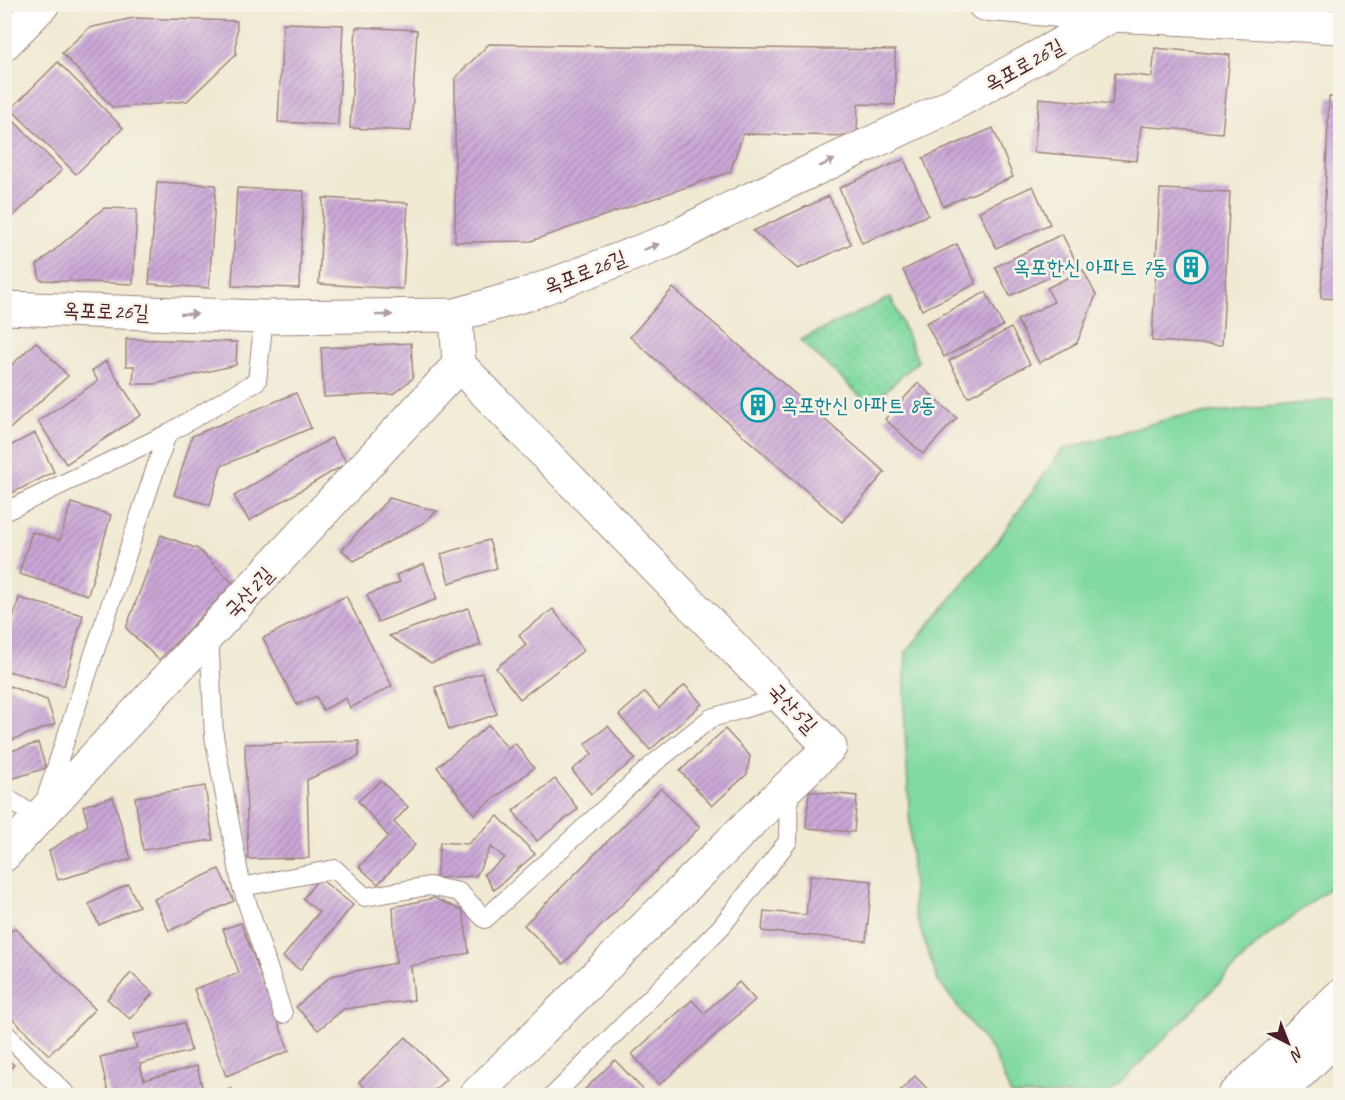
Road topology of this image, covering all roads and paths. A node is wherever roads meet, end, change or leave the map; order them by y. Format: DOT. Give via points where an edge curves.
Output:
graph roads {
  1 [pos="43,4"];
  2 [pos="984,4"];
  3 [pos="1188,12"];
  4 [pos="1113,15"];
  5 [pos="1341,27"];
  6 [pos="4,44"];
  7 [pos="4,308"];
  8 [pos="456,315"];
  9 [pos="264,317"];
  10 [pos="459,365"];
  11 [pos="167,434"];
  12 [pos="4,512"];
  13 [pos="209,634"];
  14 [pos="784,697"];
  15 [pos="789,785"];
  16 [pos="4,796"];
  17 [pos="39,819"];
  18 [pos="4,855"];
  19 [pos="242,887"];
  20 [pos="1341,996"];
  21 [pos="283,1014"];
  22 [pos="4,1032"];
  23 [pos="1341,1034"];
  24 [pos="68,1095"];
  25 [pos="475,1095"];
  26 [pos="553,1095"];
  27 [pos="1234,1095"];
  28 [pos="1276,1095"];
  1 -- 6 [label="street"];
  2 -- 4 [label="street"];
  3 -- 4 [label="street"];
  3 -- 5 [label="street"];
  8 -- 4 [label="street, 옥포로26길, one-way" via="528,294 670,240 944,109"];
  7 -- 9 [label="street, 옥포로26길, one-way"];
  9 -- 8 [label="street, 옥포로26길, one-way"];
  8 -- 10 [label="street"];
  9 -- 11 [label="lane" via="257,381"];
  10 -- 13 [label="street, 국산2길"];
  10 -- 14 [label="street, 국산5길"];
  11 -- 12 [label="lane"];
  11 -- 17 [label="lane"];
  13 -- 17 [label="street, 국산2길"];
  13 -- 19 [label="lane" via="214,736"];
  14 -- 15 [label="street, 국산5길" via="830,747"];
  14 -- 19 [label="lane" via="711,718 652,765 485,919 459,892 429,886 365,897 335,869"];
  15 -- 25 [label="street, 국산5길"];
  15 -- 26 [label="lane" via="788,841 721,927"];
  16 -- 17 [label="lane"];
  17 -- 18 [label="street, 국산2길"];
  19 -- 21 [label="lane"];
  20 -- 27 [label="street"];
  22 -- 24 [label="lane"];
  23 -- 28 [label="street"];
}
